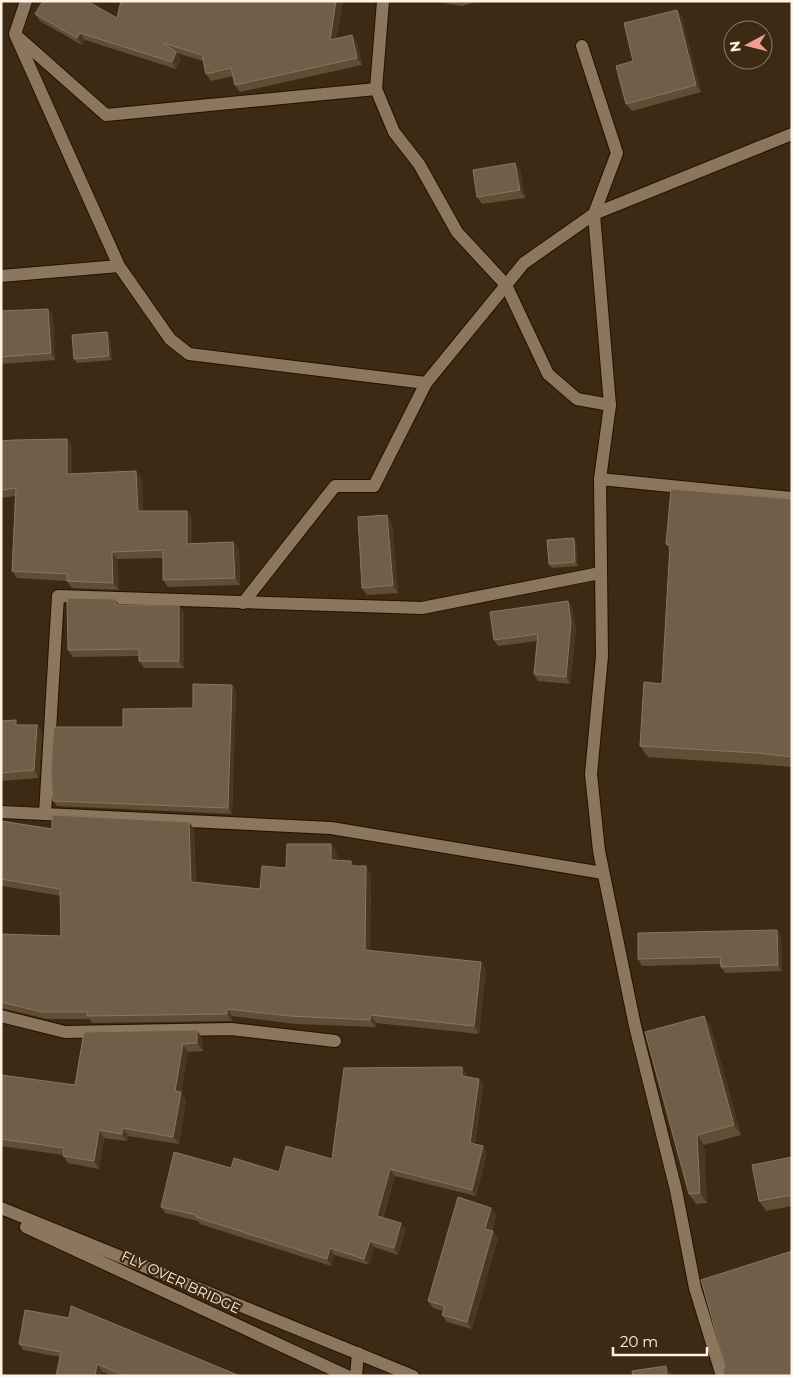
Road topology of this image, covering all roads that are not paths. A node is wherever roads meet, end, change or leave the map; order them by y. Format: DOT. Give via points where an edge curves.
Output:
graph roads {
  1 [pos="26,1"];
  2 [pos="383,1"];
  3 [pos="15,34"];
  4 [pos="582,46"];
  5 [pos="376,89"];
  6 [pos="792,134"];
  7 [pos="594,214"];
  8 [pos="119,266"];
  9 [pos="1,276"];
  10 [pos="506,285"];
  11 [pos="426,383"];
  12 [pos="610,405"];
  13 [pos="600,479"];
  14 [pos="792,498"];
  15 [pos="600,573"];
  16 [pos="243,603"];
  17 [pos="1,812"];
  18 [pos="45,814"];
  19 [pos="604,873"];
  20 [pos="1,1016"];
  21 [pos="335,1041"];
  22 [pos="1,1208"];
  23 [pos="1,1215"];
  24 [pos="358,1353"];
  25 [pos="348,1376"];
  26 [pos="356,1376"];
  27 [pos="413,1376"];
  28 [pos="722,1376"];
  1 -- 3 [label="street"];
  2 -- 5 [label="street"];
  3 -- 5 [label="street" via="106,115"];
  3 -- 8 [label="street"];
  4 -- 7 [label="street" via="617,153"];
  5 -- 10 [label="street" via="394,132 419,164 457,232"];
  6 -- 7 [label="street"];
  7 -- 10 [label="street" via="524,262"];
  7 -- 12 [label="street"];
  8 -- 9 [label="street"];
  8 -- 11 [label="street" via="170,339 189,354"];
  10 -- 11 [label="street"];
  10 -- 12 [label="street" via="548,374 577,398"];
  11 -- 16 [label="street" via="374,486 335,486"];
  12 -- 13 [label="street"];
  13 -- 14 [label="street"];
  13 -- 15 [label="street"];
  15 -- 16 [label="street" via="422,608"];
  15 -- 19 [label="street" via="602,656 591,774"];
  16 -- 18 [label="street" via="58,596"];
  17 -- 18 [label="street"];
  18 -- 19 [label="street" via="330,828"];
  19 -- 28 [label="street" via="635,1026 676,1190 696,1288"];
  20 -- 21 [label="street" via="65,1032 231,1029"];
  22 -- 24 [label="street"];
  23 -- 25 [label="street, FLY OVER BRIDGE"];
  24 -- 26 [label="street"];
  24 -- 27 [label="street"];
}
